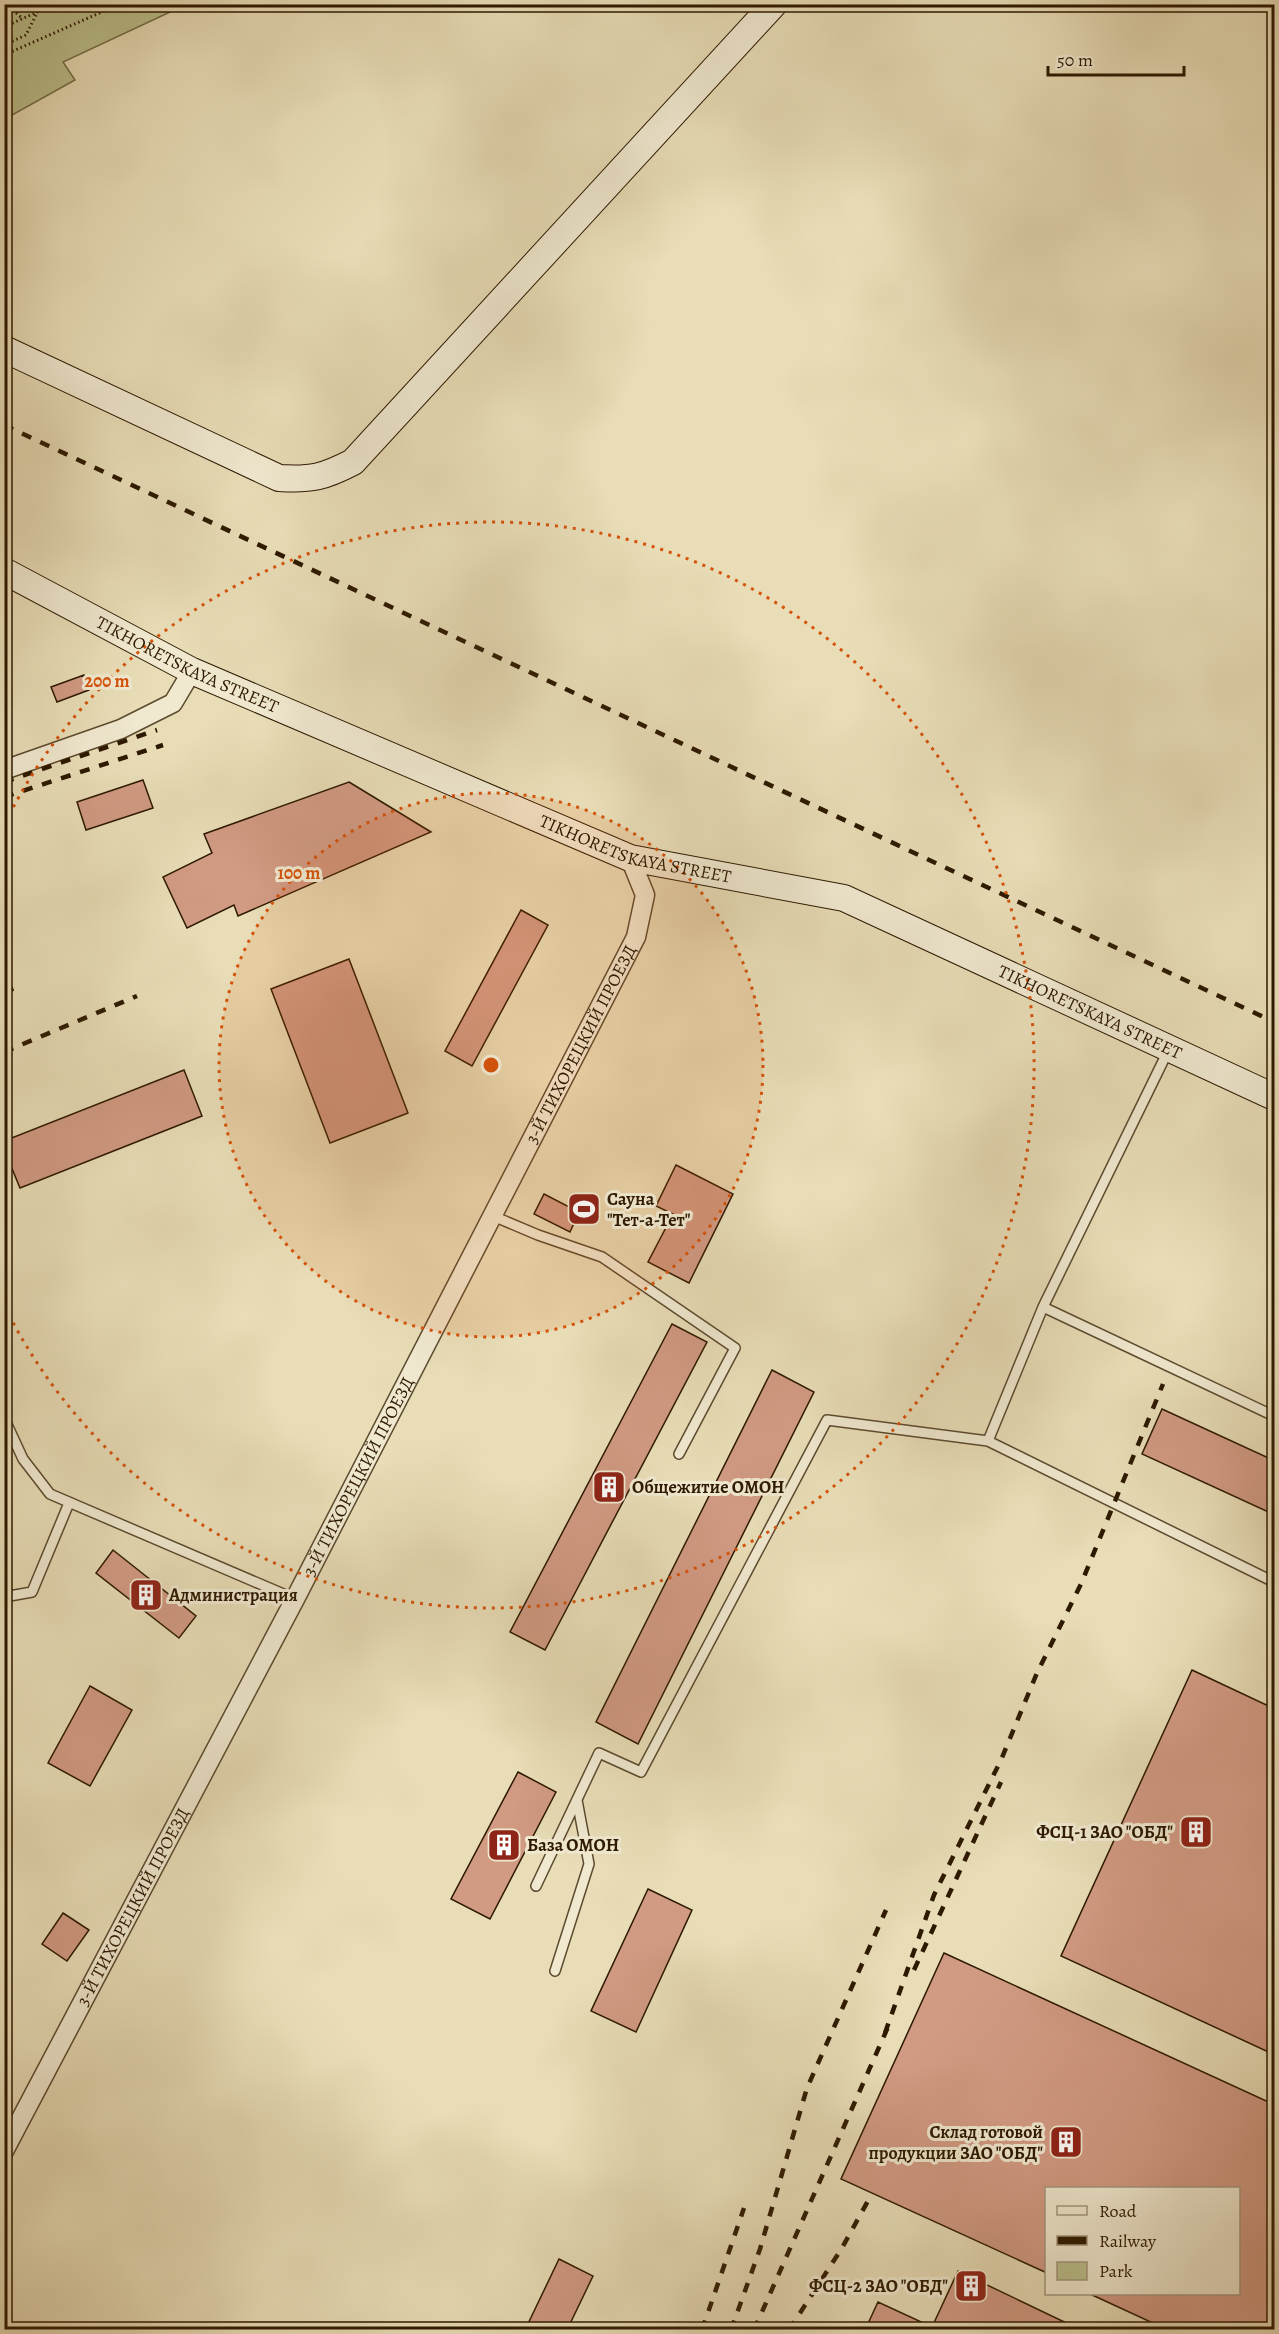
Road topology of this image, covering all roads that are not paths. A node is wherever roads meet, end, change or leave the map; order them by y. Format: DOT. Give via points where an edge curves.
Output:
graph roads {
  1 [pos="774,4"];
  2 [pos="4,349"];
  3 [pos="4,571"];
  4 [pos="192,671"];
  5 [pos="4,770"];
  6 [pos="630,858"];
  7 [pos="1169,1049"];
  8 [pos="1275,1097"];
  9 [pos="493,1216"];
  10 [pos="1043,1307"];
  11 [pos="1275,1416"];
  12 [pos="4,1418"];
  13 [pos="988,1441"];
  14 [pos="679,1454"];
  15 [pos="69,1503"];
  16 [pos="1275,1582"];
  17 [pos="4,1597"];
  18 [pos="295,1599"];
  19 [pos="577,1800"];
  20 [pos="536,1886"];
  21 [pos="555,1971"];
  22 [pos="4,2151"];
  1 -- 2 [label="street" via="353,462 335,471 309,480 279,478"];
  3 -- 4 [label="street, TIKHORETSKAYA STREET"];
  4 -- 5 [label="street" via="173,703 121,729"];
  4 -- 6 [label="street, TIKHORETSKAYA STREET"];
  6 -- 7 [label="street, TIKHORETSKAYA STREET" via="844,898"];
  6 -- 9 [label="street, 3-Й ТИХОРЕЦКИЙ ПРОЕЗД" via="645,895 636,937"];
  7 -- 8 [label="street, TIKHORETSKAYA STREET"];
  7 -- 10 [label="lane"];
  9 -- 14 [label="lane" via="602,1257 735,1348"];
  9 -- 18 [label="street, 3-Й ТИХОРЕЦКИЙ ПРОЕЗД"];
  10 -- 11 [label="lane"];
  10 -- 13 [label="lane"];
  12 -- 15 [label="lane" via="23,1458 50,1494"];
  13 -- 16 [label="lane"];
  13 -- 19 [label="lane" via="827,1420 641,1772 599,1753"];
  15 -- 17 [label="lane" via="32,1592"];
  15 -- 18 [label="lane"];
  18 -- 22 [label="street, 3-Й ТИХОРЕЦКИЙ ПРОЕЗД"];
  19 -- 20 [label="lane"];
  19 -- 21 [label="lane" via="589,1864"];
}
